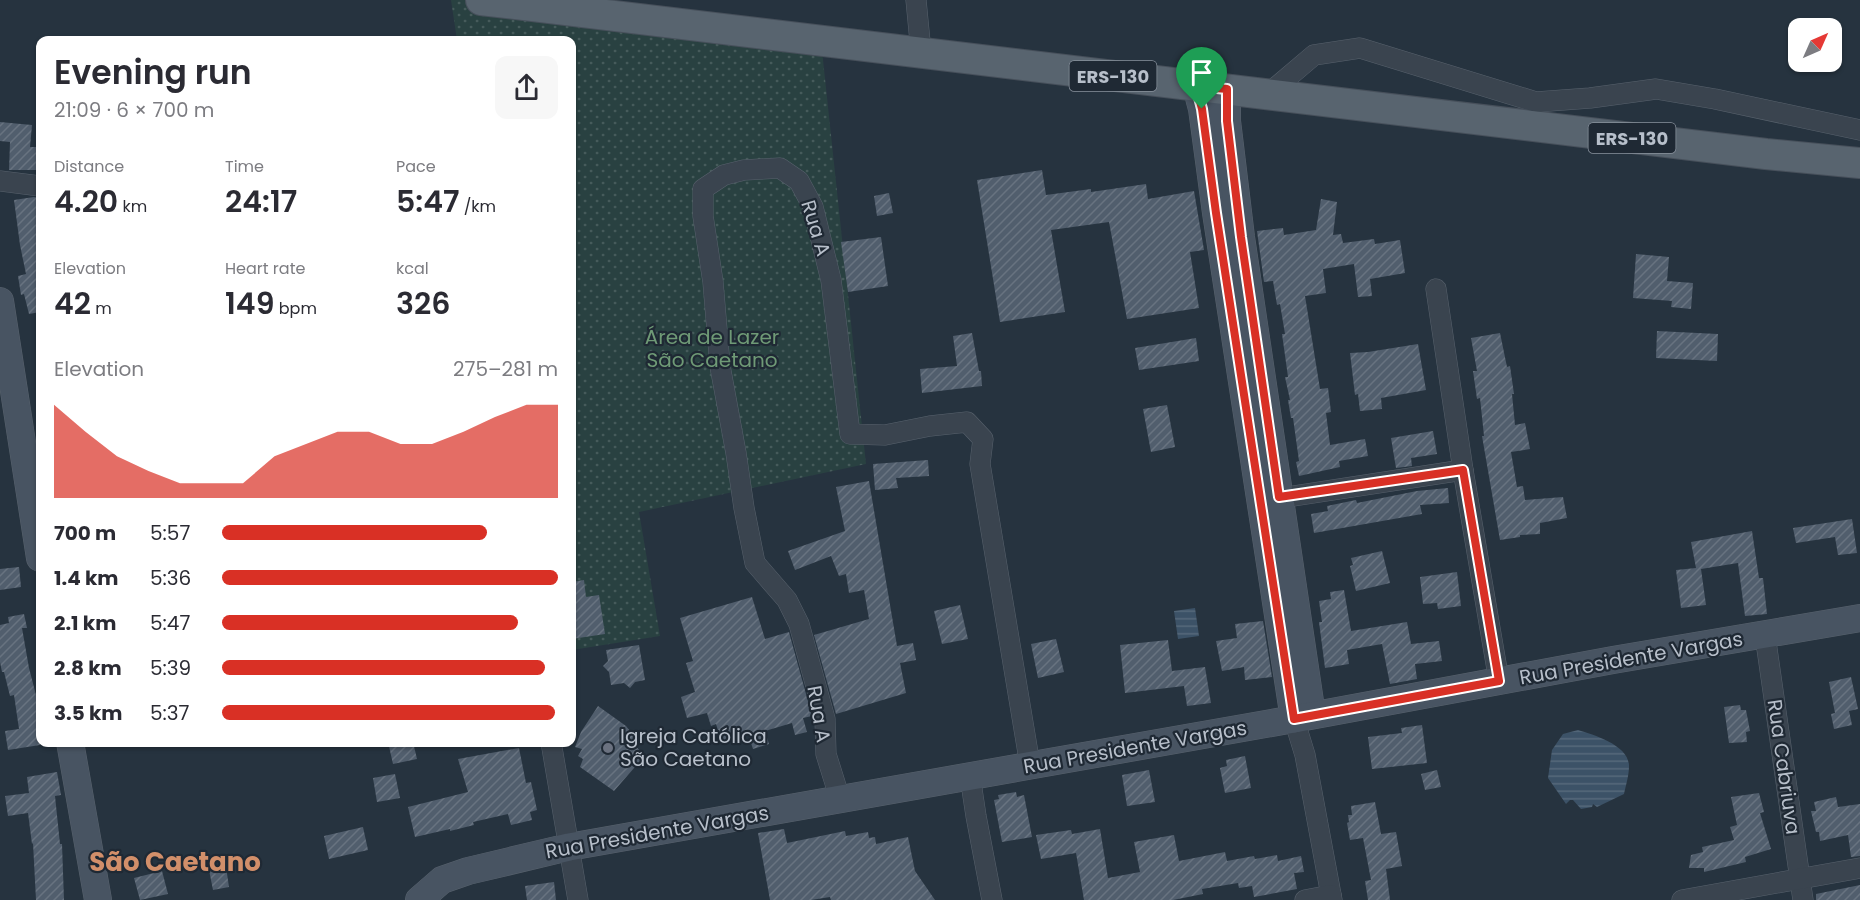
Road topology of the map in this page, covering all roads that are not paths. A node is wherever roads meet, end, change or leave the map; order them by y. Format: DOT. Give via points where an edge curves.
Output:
graph roads {
  1 [pos="481,0"];
  2 [pos="916,0"];
  3 [pos="921,52"];
  4 [pos="1196,86"];
  5 [pos="1227,89"];
  6 [pos="1268,94"];
  7 [pos="1860,130"];
  8 [pos="1860,163"];
  9 [pos="0,181"];
  10 [pos="36,186"];
  11 [pos="1436,289"];
  12 [pos="0,301"];
  13 [pos="34,467"];
  14 [pos="1463,470"];
  15 [pos="36,497"];
  16 [pos="1269,499"];
  17 [pos="1860,618"];
  18 [pos="1765,635"];
  19 [pos="1499,681"];
  20 [pos="1303,717"];
  21 [pos="71,747"];
  22 [pos="552,747"];
  23 [pos="1030,765"];
  24 [pos="970,776"];
  25 [pos="840,799"];
  26 [pos="569,847"];
  27 [pos="1860,868"];
  28 [pos="1800,879"];
  29 [pos="1331,898"];
  30 [pos="98,900"];
  31 [pos="419,900"];
  32 [pos="578,900"];
  33 [pos="992,900"];
  34 [pos="1305,900"];
  35 [pos="1682,900"];
  36 [pos="1803,900"];
  1 -- 3 [label="main road, ERS-130"];
  2 -- 3 [label="street"];
  3 -- 4 [label="main road, ERS-130"];
  4 -- 5 [label="main road, ERS-130"];
  4 -- 16 [label="main road"];
  5 -- 6 [label="main road, ERS-130"];
  5 -- 16 [label="main road" via="1227,121"];
  6 -- 7 [label="street" via="1314,55 1360,48 1536,102 1656,89"];
  6 -- 8 [label="main road, ERS-130"];
  9 -- 10 [label="street"];
  11 -- 14 [label="street"];
  12 -- 13 [label="main road"];
  13 -- 15 [label="main road"];
  14 -- 16 [label="street"];
  14 -- 19 [label="street"];
  16 -- 20 [label="main road"];
  17 -- 18 [label="main road, Rua Presidente Vargas"];
  18 -- 19 [label="main road, Rua Presidente Vargas"];
  18 -- 28 [label="street, Rua Cabriuva"];
  19 -- 20 [label="main road, Rua Presidente Vargas"];
  20 -- 23 [label="main road, Rua Presidente Vargas"];
  20 -- 29 [label="street" via="1305,755"];
  21 -- 30 [label="main road"];
  22 -- 26 [label="street"];
  23 -- 24 [label="main road, Rua Presidente Vargas"];
  23 -- 25 [label="street, Rua A" via="980,464 983,439 967,422 885,435 850,435 831,280 813,207 799,181 780,168 744,170 724,175 703,189 720,366 755,563 786,600 799,624 825,719 826,754"];
  24 -- 25 [label="main road, Rua Presidente Vargas"];
  24 -- 33 [label="street"];
  25 -- 26 [label="main road, Rua Presidente Vargas"];
  26 -- 31 [label="main road, Rua Presidente Vargas" via="442,880"];
  26 -- 32 [label="street"];
  27 -- 28 [label="street"];
  28 -- 35 [label="street"];
  28 -- 36 [label="street, Rua Cabriuva"];
  29 -- 34 [label="street"];
}
